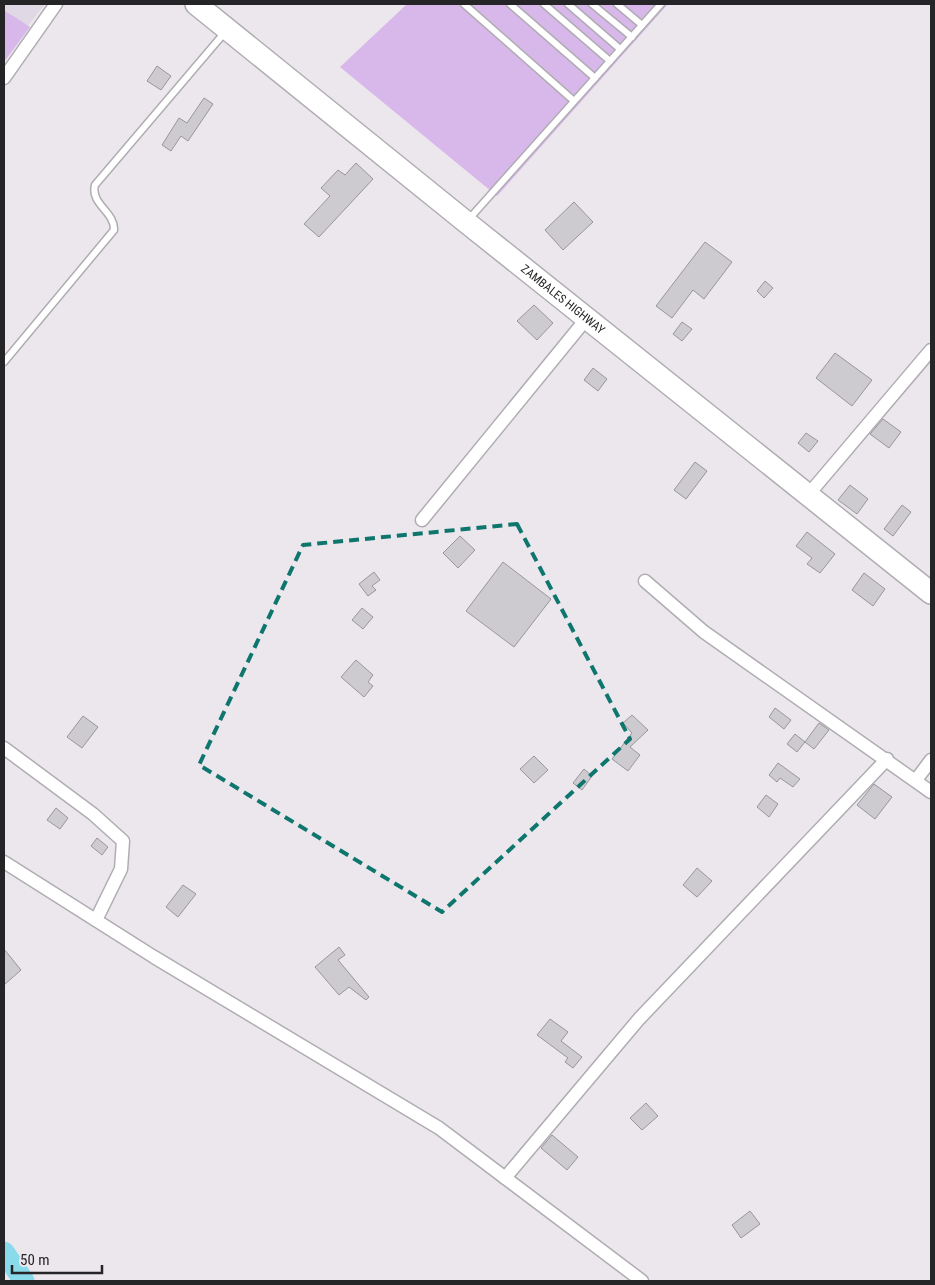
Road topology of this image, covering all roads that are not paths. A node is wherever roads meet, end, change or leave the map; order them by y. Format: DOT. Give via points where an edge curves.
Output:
graph roads {
  1 [pos="56,4"];
  2 [pos="196,4"];
  3 [pos="464,4"];
  4 [pos="510,4"];
  5 [pos="544,4"];
  6 [pos="568,4"];
  7 [pos="592,4"];
  8 [pos="617,4"];
  9 [pos="661,4"];
  10 [pos="642,25"];
  11 [pos="227,29"];
  12 [pos="632,36"];
  13 [pos="620,50"];
  14 [pos="610,61"];
  15 [pos="4,78"];
  16 [pos="594,78"];
  17 [pos="574,101"];
  18 [pos="466,222"];
  19 [pos="587,318"];
  20 [pos="931,350"];
  21 [pos="4,362"];
  22 [pos="808,495"];
  23 [pos="422,520"];
  24 [pos="645,581"];
  25 [pos="931,593"];
  26 [pos="4,748"];
  27 [pos="887,759"];
  28 [pos="931,760"];
  29 [pos="916,780"];
  30 [pos="931,792"];
  31 [pos="4,862"];
  32 [pos="96,920"];
  33 [pos="505,1178"];
  34 [pos="642,1281"];
  1 -- 15 [label="street"];
  2 -- 11 [label="main road, ZAMBALES HIGHWAY"];
  3 -- 17 [label="lane"];
  4 -- 16 [label="lane"];
  5 -- 14 [label="lane"];
  6 -- 13 [label="lane"];
  7 -- 12 [label="lane"];
  8 -- 10 [label="lane"];
  9 -- 10 [label="lane"];
  10 -- 12 [label="lane"];
  11 -- 18 [label="main road, ZAMBALES HIGHWAY"];
  11 -- 21 [label="lane" via="95,185 95,197 114,224 114,230"];
  12 -- 13 [label="lane"];
  13 -- 14 [label="lane"];
  14 -- 16 [label="lane"];
  16 -- 17 [label="lane"];
  17 -- 18 [label="lane"];
  18 -- 19 [label="main road, ZAMBALES HIGHWAY"];
  19 -- 22 [label="main road, ZAMBALES HIGHWAY"];
  19 -- 23 [label="street"];
  20 -- 22 [label="street"];
  22 -- 25 [label="main road, ZAMBALES HIGHWAY"];
  24 -- 27 [label="street" via="704,632"];
  26 -- 32 [label="street" via="93,814 123,841 121,869"];
  27 -- 29 [label="street"];
  27 -- 33 [label="street" via="639,1019"];
  28 -- 29 [label="street"];
  29 -- 30 [label="street"];
  31 -- 32 [label="street"];
  32 -- 33 [label="street" via="439,1128"];
  33 -- 34 [label="street"];
}
